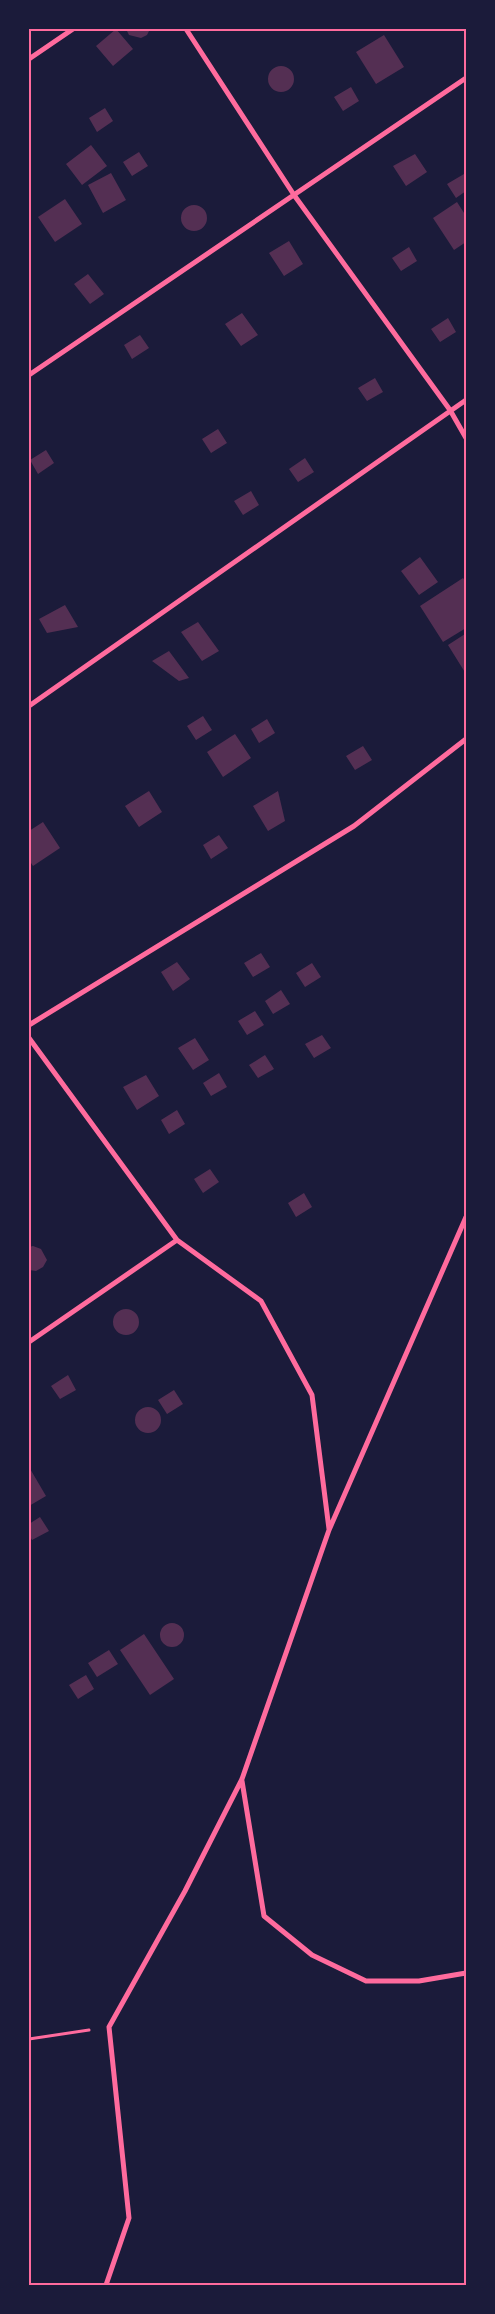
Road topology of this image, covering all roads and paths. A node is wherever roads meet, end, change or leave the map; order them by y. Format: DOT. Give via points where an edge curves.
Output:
graph roads {
  1 [pos="73,29"];
  2 [pos="186,29"];
  3 [pos="29,59"];
  4 [pos="466,78"];
  5 [pos="294,195"];
  6 [pos="29,375"];
  7 [pos="466,400"];
  8 [pos="450,410"];
  9 [pos="466,438"];
  10 [pos="29,706"];
  11 [pos="466,739"];
  12 [pos="29,1025"];
  13 [pos="29,1038"];
  14 [pos="466,1218"];
  15 [pos="177,1240"];
  16 [pos="29,1342"];
  17 [pos="329,1530"];
  18 [pos="242,1780"];
  19 [pos="466,1974"];
  20 [pos="110,2027"];
  21 [pos="29,2039"];
  22 [pos="106,2285"];
  1 -- 3 [label="street"];
  2 -- 5 [label="street"];
  4 -- 5 [label="street"];
  5 -- 6 [label="street"];
  5 -- 8 [label="street"];
  7 -- 8 [label="street"];
  8 -- 9 [label="street"];
  8 -- 10 [label="street"];
  11 -- 12 [label="street" via="354,826"];
  13 -- 15 [label="street"];
  14 -- 17 [label="street"];
  15 -- 16 [label="street"];
  15 -- 17 [label="street" via="261,1301 312,1395"];
  17 -- 18 [label="street"];
  18 -- 19 [label="street" via="264,1916 312,1955 366,1981 418,1980"];
  18 -- 20 [label="street"];
  20 -- 21 [label="path"];
  20 -- 22 [label="street" via="129,2218"];
}
